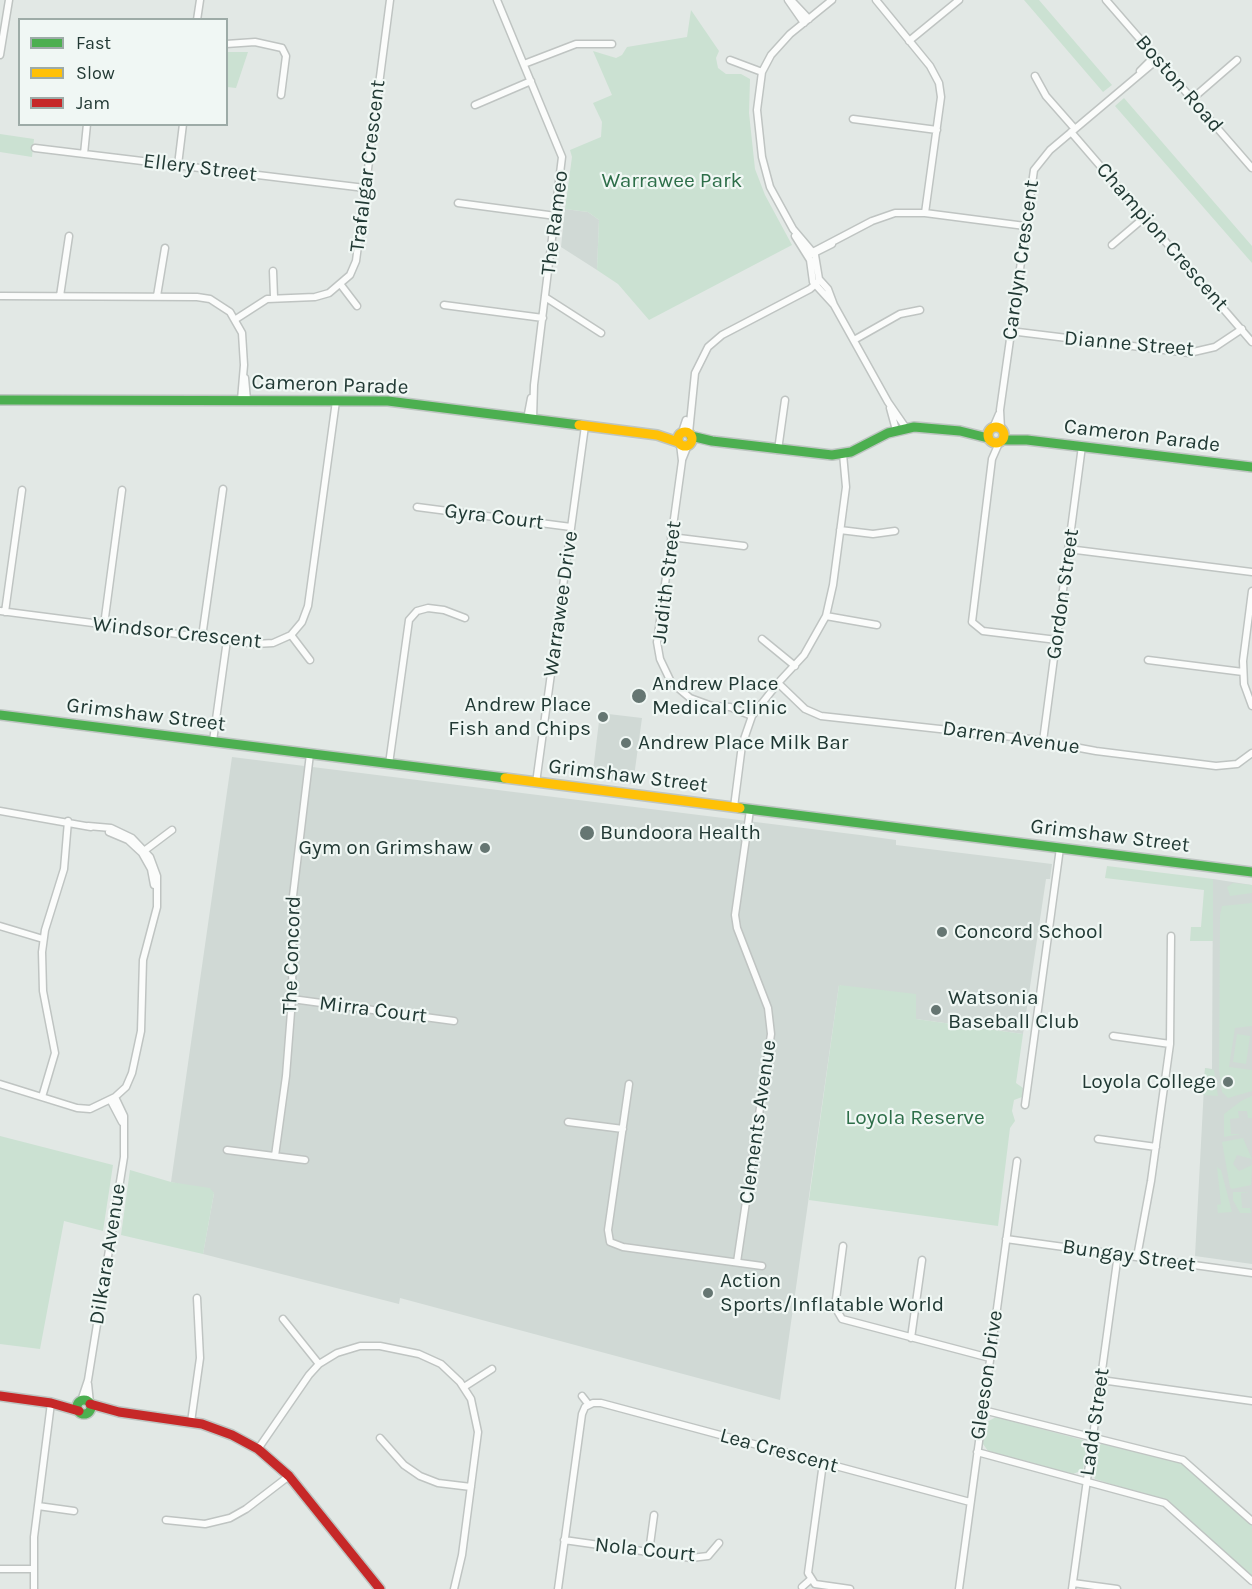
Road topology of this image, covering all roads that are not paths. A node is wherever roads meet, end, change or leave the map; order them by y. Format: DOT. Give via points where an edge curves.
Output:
graph roads {
  1 [pos="9,0"];
  2 [pos="200,0"];
  3 [pos="390,0"];
  4 [pos="497,0"];
  5 [pos="790,0"];
  6 [pos="832,0"];
  7 [pos="959,0"];
  8 [pos="1106,0"];
  9 [pos="877,1"];
  10 [pos="197,18"];
  11 [pos="806,21"];
  12 [pos="909,41"];
  13 [pos="228,44"];
  14 [pos="612,44"];
  15 [pos="0,55"];
  16 [pos="1157,58"];
  17 [pos="730,60"];
  18 [pos="1237,60"];
  19 [pos="524,64"];
  20 [pos="762,72"];
  21 [pos="1035,76"];
  22 [pos="531,81"];
  23 [pos="281,95"];
  24 [pos="1192,99"];
  25 [pos="475,105"];
  26 [pos="853,119"];
  27 [pos="87,126"];
  28 [pos="183,126"];
  29 [pos="937,130"];
  30 [pos="1073,131"];
  31 [pos="35,148"];
  32 [pos="84,154"];
  33 [pos="178,165"];
  34 [pos="1252,168"];
  35 [pos="365,188"];
  36 [pos="458,203"];
  37 [pos="926,213"];
  38 [pos="556,216"];
  39 [pos="1145,217"];
  40 [pos="1025,226"];
  41 [pos="69,236"];
  42 [pos="1112,245"];
  43 [pos="165,248"];
  44 [pos="812,253"];
  45 [pos="273,271"];
  46 [pos="816,282"];
  47 [pos="341,285"];
  48 [pos="0,296"];
  49 [pos="60,296"];
  50 [pos="157,296"];
  51 [pos="274,297"];
  52 [pos="545,297"];
  53 [pos="444,305"];
  54 [pos="357,306"];
  55 [pos="920,310"];
  56 [pos="543,318"];
  57 [pos="236,319"];
  58 [pos="1242,329"];
  59 [pos="1010,331"];
  60 [pos="602,333"];
  61 [pos="854,339"];
  62 [pos="1252,342"];
  63 [pos="0,400"];
  64 [pos="244,400"];
  65 [pos="785,400"];
  66 [pos="336,401"];
  67 [pos="530,419"];
  68 [pos="585,426"];
  69 [pos="901,429"];
  70 [pos="996,435"];
  71 [pos="685,439"];
  72 [pos="1082,446"];
  73 [pos="778,450"];
  74 [pos="843,454"];
  75 [pos="1252,467"];
  76 [pos="223,489"];
  77 [pos="22,490"];
  78 [pos="122,490"];
  79 [pos="417,507"];
  80 [pos="571,527"];
  81 [pos="840,530"];
  82 [pos="895,531"];
  83 [pos="671,537"];
  84 [pos="744,546"];
  85 [pos="1068,549"];
  86 [pos="1252,572"];
  87 [pos="1252,591"];
  88 [pos="3,612"];
  89 [pos="826,616"];
  90 [pos="465,618"];
  91 [pos="104,625"];
  92 [pos="877,625"];
  93 [pos="291,634"];
  94 [pos="202,637"];
  95 [pos="762,639"];
  96 [pos="227,640"];
  97 [pos="1056,640"];
  98 [pos="310,660"];
  99 [pos="1148,660"];
  100 [pos="795,666"];
  101 [pos="1243,672"];
  102 [pos="778,683"];
  103 [pos="1252,706"];
  104 [pos="0,715"];
  105 [pos="752,716"];
  106 [pos="213,741"];
  107 [pos="1042,741"];
  108 [pos="1252,753"];
  109 [pos="310,754"];
  110 [pos="389,764"];
  111 [pos="536,783"];
  112 [pos="734,807"];
  113 [pos="750,810"];
  114 [pos="0,811"];
  115 [pos="68,821"];
  116 [pos="172,830"];
  117 [pos="1060,848"];
  118 [pos="144,851"];
  119 [pos="1252,872"];
  120 [pos="0,926"];
  121 [pos="1171,936"];
  122 [pos="43,939"];
  123 [pos="292,999"];
  124 [pos="454,1021"];
  125 [pos="1113,1036"];
  126 [pos="1170,1044"];
  127 [pos="0,1084"];
  128 [pos="629,1084"];
  129 [pos="42,1097"];
  130 [pos="113,1099"];
  131 [pos="1025,1105"];
  132 [pos="568,1122"];
  133 [pos="623,1129"];
  134 [pos="1098,1138"];
  135 [pos="1156,1147"];
  136 [pos="227,1150"];
  137 [pos="275,1156"];
  138 [pos="305,1161"];
  139 [pos="1017,1161"];
  140 [pos="1006,1239"];
  141 [pos="843,1246"];
  142 [pos="1118,1254"];
  143 [pos="1137,1257"];
  144 [pos="922,1260"];
  145 [pos="737,1262"];
  146 [pos="762,1266"];
  147 [pos="1252,1273"];
  148 [pos="197,1298"];
  149 [pos="283,1319"];
  150 [pos="911,1338"];
  151 [pos="990,1358"];
  152 [pos="320,1364"];
  153 [pos="492,1369"];
  154 [pos="1101,1380"];
  155 [pos="464,1387"];
  156 [pos="0,1396"];
  157 [pos="582,1396"];
  158 [pos="1252,1401"];
  159 [pos="51,1403"];
  160 [pos="589,1405"];
  161 [pos="85,1406"];
  162 [pos="983,1410"];
  163 [pos="191,1422"];
  164 [pos="1093,1437"];
  165 [pos="380,1438"];
  166 [pos="258,1449"];
  167 [pos="977,1452"];
  168 [pos="823,1463"];
  169 [pos="289,1476"];
  170 [pos="1087,1481"];
  171 [pos="471,1488"];
  172 [pos="970,1502"];
  173 [pos="38,1506"];
  174 [pos="74,1511"];
  175 [pos="654,1515"];
  176 [pos="166,1520"];
  177 [pos="1252,1521"];
  178 [pos="564,1540"];
  179 [pos="719,1543"];
  180 [pos="649,1552"];
  181 [pos="0,1569"];
  182 [pos="33,1569"];
  183 [pos="811,1579"];
  184 [pos="1252,1581"];
  185 [pos="1072,1586"];
  186 [pos="802,1587"];
  187 [pos="34,1589"];
  188 [pos="380,1589"];
  189 [pos="454,1589"];
  190 [pos="558,1589"];
  191 [pos="850,1589"];
  192 [pos="959,1589"];
  193 [pos="1118,1589"];
  1 -- 15 [label="street"];
  2 -- 10 [label="street"];
  3 -- 35 [label="street, Trafalgar Crescent"];
  4 -- 19 [label="street, The Rameo"];
  5 -- 11 [label="street"];
  6 -- 11 [label="street"];
  7 -- 12 [label="street"];
  8 -- 16 [label="street, Boston Road"];
  9 -- 12 [label="street"];
  11 -- 20 [label="street" via="777,47"];
  12 -- 29 [label="street" via="939,83"];
  13 -- 23 [label="street" via="255,42 282,48 286,56"];
  14 -- 19 [label="street" via="576,44"];
  16 -- 24 [label="street, Boston Road"];
  16 -- 30 [label="street, Carolyn Crescent"];
  17 -- 20 [label="street"];
  18 -- 24 [label="street"];
  19 -- 22 [label="street, The Rameo"];
  20 -- 44 [label="street" via="757,110 764,168 799,245"];
  21 -- 30 [label="street, Champion Crescent"];
  22 -- 25 [label="street"];
  22 -- 38 [label="street, The Rameo" via="562,156"];
  24 -- 34 [label="street, Boston Road"];
  26 -- 29 [label="street"];
  27 -- 32 [label="street"];
  28 -- 33 [label="street"];
  29 -- 37 [label="street"];
  30 -- 39 [label="street, Champion Crescent"];
  30 -- 40 [label="street, Carolyn Crescent" via="1036,165"];
  31 -- 32 [label="street, Ellery Street"];
  32 -- 33 [label="street, Ellery Street"];
  33 -- 35 [label="street, Ellery Street"];
  35 -- 47 [label="street, Trafalgar Crescent" via="356,261"];
  36 -- 38 [label="street"];
  37 -- 40 [label="street"];
  37 -- 44 [label="street" via="883,216"];
  38 -- 52 [label="street, The Rameo"];
  39 -- 42 [label="street"];
  39 -- 58 [label="street, Champion Crescent"];
  40 -- 59 [label="street, Carolyn Crescent"];
  41 -- 49 [label="street"];
  43 -- 50 [label="street"];
  44 -- 46 [label="street"];
  45 -- 51 [label="street"];
  46 -- 61 [label="street"];
  46 -- 71 [label="street, Judith Street" via="708,346 695,373"];
  47 -- 51 [label="street" via="322,296"];
  47 -- 54 [label="street"];
  48 -- 49 [label="street"];
  49 -- 50 [label="street"];
  50 -- 57 [label="street" via="204,297 224,306"];
  51 -- 57 [label="street" via="261,301"];
  52 -- 56 [label="street, The Rameo"];
  52 -- 60 [label="street"];
  53 -- 56 [label="street"];
  55 -- 61 [label="street" via="900,314"];
  56 -- 67 [label="street, The Rameo"];
  57 -- 64 [label="street" via="242,333"];
  58 -- 59 [label="street, Dianne Street" via="1215,347 1189,353"];
  58 -- 62 [label="street, Champion Crescent"];
  59 -- 70 [label="street, Carolyn Crescent"];
  61 -- 69 [label="street"];
  63 -- 64 [label="street, Cameron Parade"];
  64 -- 66 [label="street, Cameron Parade"];
  65 -- 73 [label="street"];
  66 -- 67 [label="street, Cameron Parade" via="388,401"];
  66 -- 93 [label="street, Windsor Crescent" via="308,606 302,622"];
  67 -- 68 [label="street, Cameron Parade"];
  68 -- 71 [label="street, Cameron Parade"];
  68 -- 80 [label="street, Warrawee Drive"];
  69 -- 70 [label="street, Cameron Parade" via="923,427"];
  69 -- 74 [label="street, Cameron Parade"];
  70 -- 72 [label="street, Cameron Parade"];
  70 -- 97 [label="street, Carolyn Crescent" via="972,622 983,631"];
  71 -- 73 [label="street, Cameron Parade"];
  71 -- 83 [label="street, Judith Street"];
  72 -- 75 [label="street, Cameron Parade"];
  72 -- 85 [label="street, Gordon Street"];
  73 -- 74 [label="street, Cameron Parade"];
  74 -- 81 [label="street" via="846,478"];
  76 -- 94 [label="street"];
  77 -- 88 [label="street"];
  78 -- 91 [label="street"];
  79 -- 80 [label="street, Gyra Court"];
  80 -- 111 [label="street, Warrawee Drive"];
  81 -- 82 [label="street" via="873,534"];
  81 -- 89 [label="street"];
  83 -- 84 [label="street"];
  83 -- 105 [label="street, Judith Street" via="657,642 662,668 676,688 690,698"];
  85 -- 86 [label="street"];
  85 -- 97 [label="street, Gordon Street"];
  87 -- 101 [label="street"];
  88 -- 91 [label="street, Windsor Crescent"];
  89 -- 92 [label="street"];
  89 -- 100 [label="street"];
  90 -- 110 [label="street" via="428,608 417,611 409,620"];
  91 -- 94 [label="street, Windsor Crescent"];
  93 -- 96 [label="street, Windsor Crescent" via="263,644"];
  93 -- 98 [label="street"];
  94 -- 96 [label="street, Windsor Crescent"];
  95 -- 100 [label="street"];
  96 -- 106 [label="street"];
  97 -- 107 [label="street, Gordon Street"];
  99 -- 101 [label="street"];
  100 -- 102 [label="street"];
  101 -- 103 [label="street"];
  102 -- 105 [label="street"];
  102 -- 107 [label="street, Darren Avenue" via="805,709 821,716"];
  104 -- 106 [label="street, Grimshaw Street"];
  105 -- 112 [label="street" via="742,744"];
  106 -- 109 [label="street, Grimshaw Street"];
  107 -- 108 [label="street, Darren Avenue" via="1216,766 1237,764"];
  109 -- 110 [label="street, Grimshaw Street"];
  109 -- 123 [label="street, The Concord" via="293,896"];
  110 -- 111 [label="street, Grimshaw Street"];
  111 -- 112 [label="street, Grimshaw Street"];
  112 -- 113 [label="street, Grimshaw Street"];
  113 -- 117 [label="street, Grimshaw Street"];
  113 -- 145 [label="street, Clements Avenue" via="735,915 768,1008 771,1034"];
  114 -- 115 [label="street"];
  115 -- 118 [label="street" via="121,837"];
  115 -- 122 [label="street" via="64,869"];
  116 -- 118 [label="street"];
  117 -- 119 [label="street, Grimshaw Street"];
  117 -- 131 [label="street"];
  118 -- 130 [label="street" via="154,886 151,927 143,960 139,1046 130,1080"];
  120 -- 122 [label="street"];
  121 -- 126 [label="street"];
  122 -- 129 [label="street" via="41,976 55,1053"];
  123 -- 124 [label="street, Mirra Court"];
  123 -- 137 [label="street, The Concord"];
  125 -- 126 [label="street"];
  126 -- 135 [label="street"];
  127 -- 129 [label="street"];
  128 -- 133 [label="street"];
  129 -- 130 [label="street" via="83,1109"];
  130 -- 161 [label="street, Dilkara Avenue" via="125,1128 124,1157"];
  132 -- 133 [label="street"];
  133 -- 145 [label="street" via="608,1230 610,1242"];
  134 -- 135 [label="street"];
  135 -- 143 [label="street"];
  136 -- 137 [label="street"];
  137 -- 138 [label="street"];
  139 -- 140 [label="street, Gleeson Drive"];
  140 -- 142 [label="street, Bungay Street"];
  140 -- 151 [label="street, Gleeson Drive"];
  141 -- 150 [label="street" via="838,1315 847,1321"];
  142 -- 143 [label="street, Bungay Street"];
  142 -- 154 [label="street, Ladd Street"];
  143 -- 147 [label="street, Bungay Street"];
  144 -- 150 [label="street"];
  145 -- 146 [label="street"];
  148 -- 163 [label="street" via="200,1358"];
  149 -- 152 [label="street"];
  150 -- 151 [label="street"];
  151 -- 162 [label="street, Gleeson Drive"];
  152 -- 155 [label="street" via="349,1348 388,1347 431,1358"];
  152 -- 166 [label="street"];
  153 -- 155 [label="street"];
  154 -- 158 [label="street"];
  154 -- 164 [label="street, Ladd Street"];
  155 -- 171 [label="street" via="477,1421"];
  156 -- 159 [label="street"];
  157 -- 160 [label="street"];
  159 -- 161 [label="street"];
  159 -- 173 [label="street"];
  160 -- 168 [label="street, Lea Crescent" via="602,1403"];
  160 -- 178 [label="street" via="582,1414"];
  161 -- 163 [label="street"];
  162 -- 164 [label="street"];
  162 -- 167 [label="street, Gleeson Drive"];
  163 -- 166 [label="street" via="223,1431"];
  164 -- 170 [label="street, Ladd Street"];
  164 -- 177 [label="street" via="1187,1461"];
  165 -- 171 [label="street" via="404,1465 420,1476"];
  166 -- 169 [label="street"];
  167 -- 170 [label="street"];
  167 -- 172 [label="street, Gleeson Drive"];
  168 -- 172 [label="street, Lea Crescent"];
  168 -- 183 [label="street" via="808,1569"];
  169 -- 176 [label="street" via="230,1518 205,1524"];
  169 -- 188 [label="street"];
  170 -- 184 [label="street" via="1165,1503"];
  170 -- 185 [label="street, Ladd Street"];
  171 -- 189 [label="street"];
  172 -- 192 [label="street, Gleeson Drive"];
  173 -- 174 [label="street"];
  173 -- 182 [label="street"];
  175 -- 180 [label="street"];
  178 -- 180 [label="street, Nola Court"];
  178 -- 190 [label="street"];
  179 -- 180 [label="street, Nola Court" via="704,1557"];
  181 -- 182 [label="street"];
  182 -- 187 [label="street"];
  183 -- 186 [label="street"];
  183 -- 191 [label="street" via="819,1585"];
  185 -- 193 [label="street"];
}
